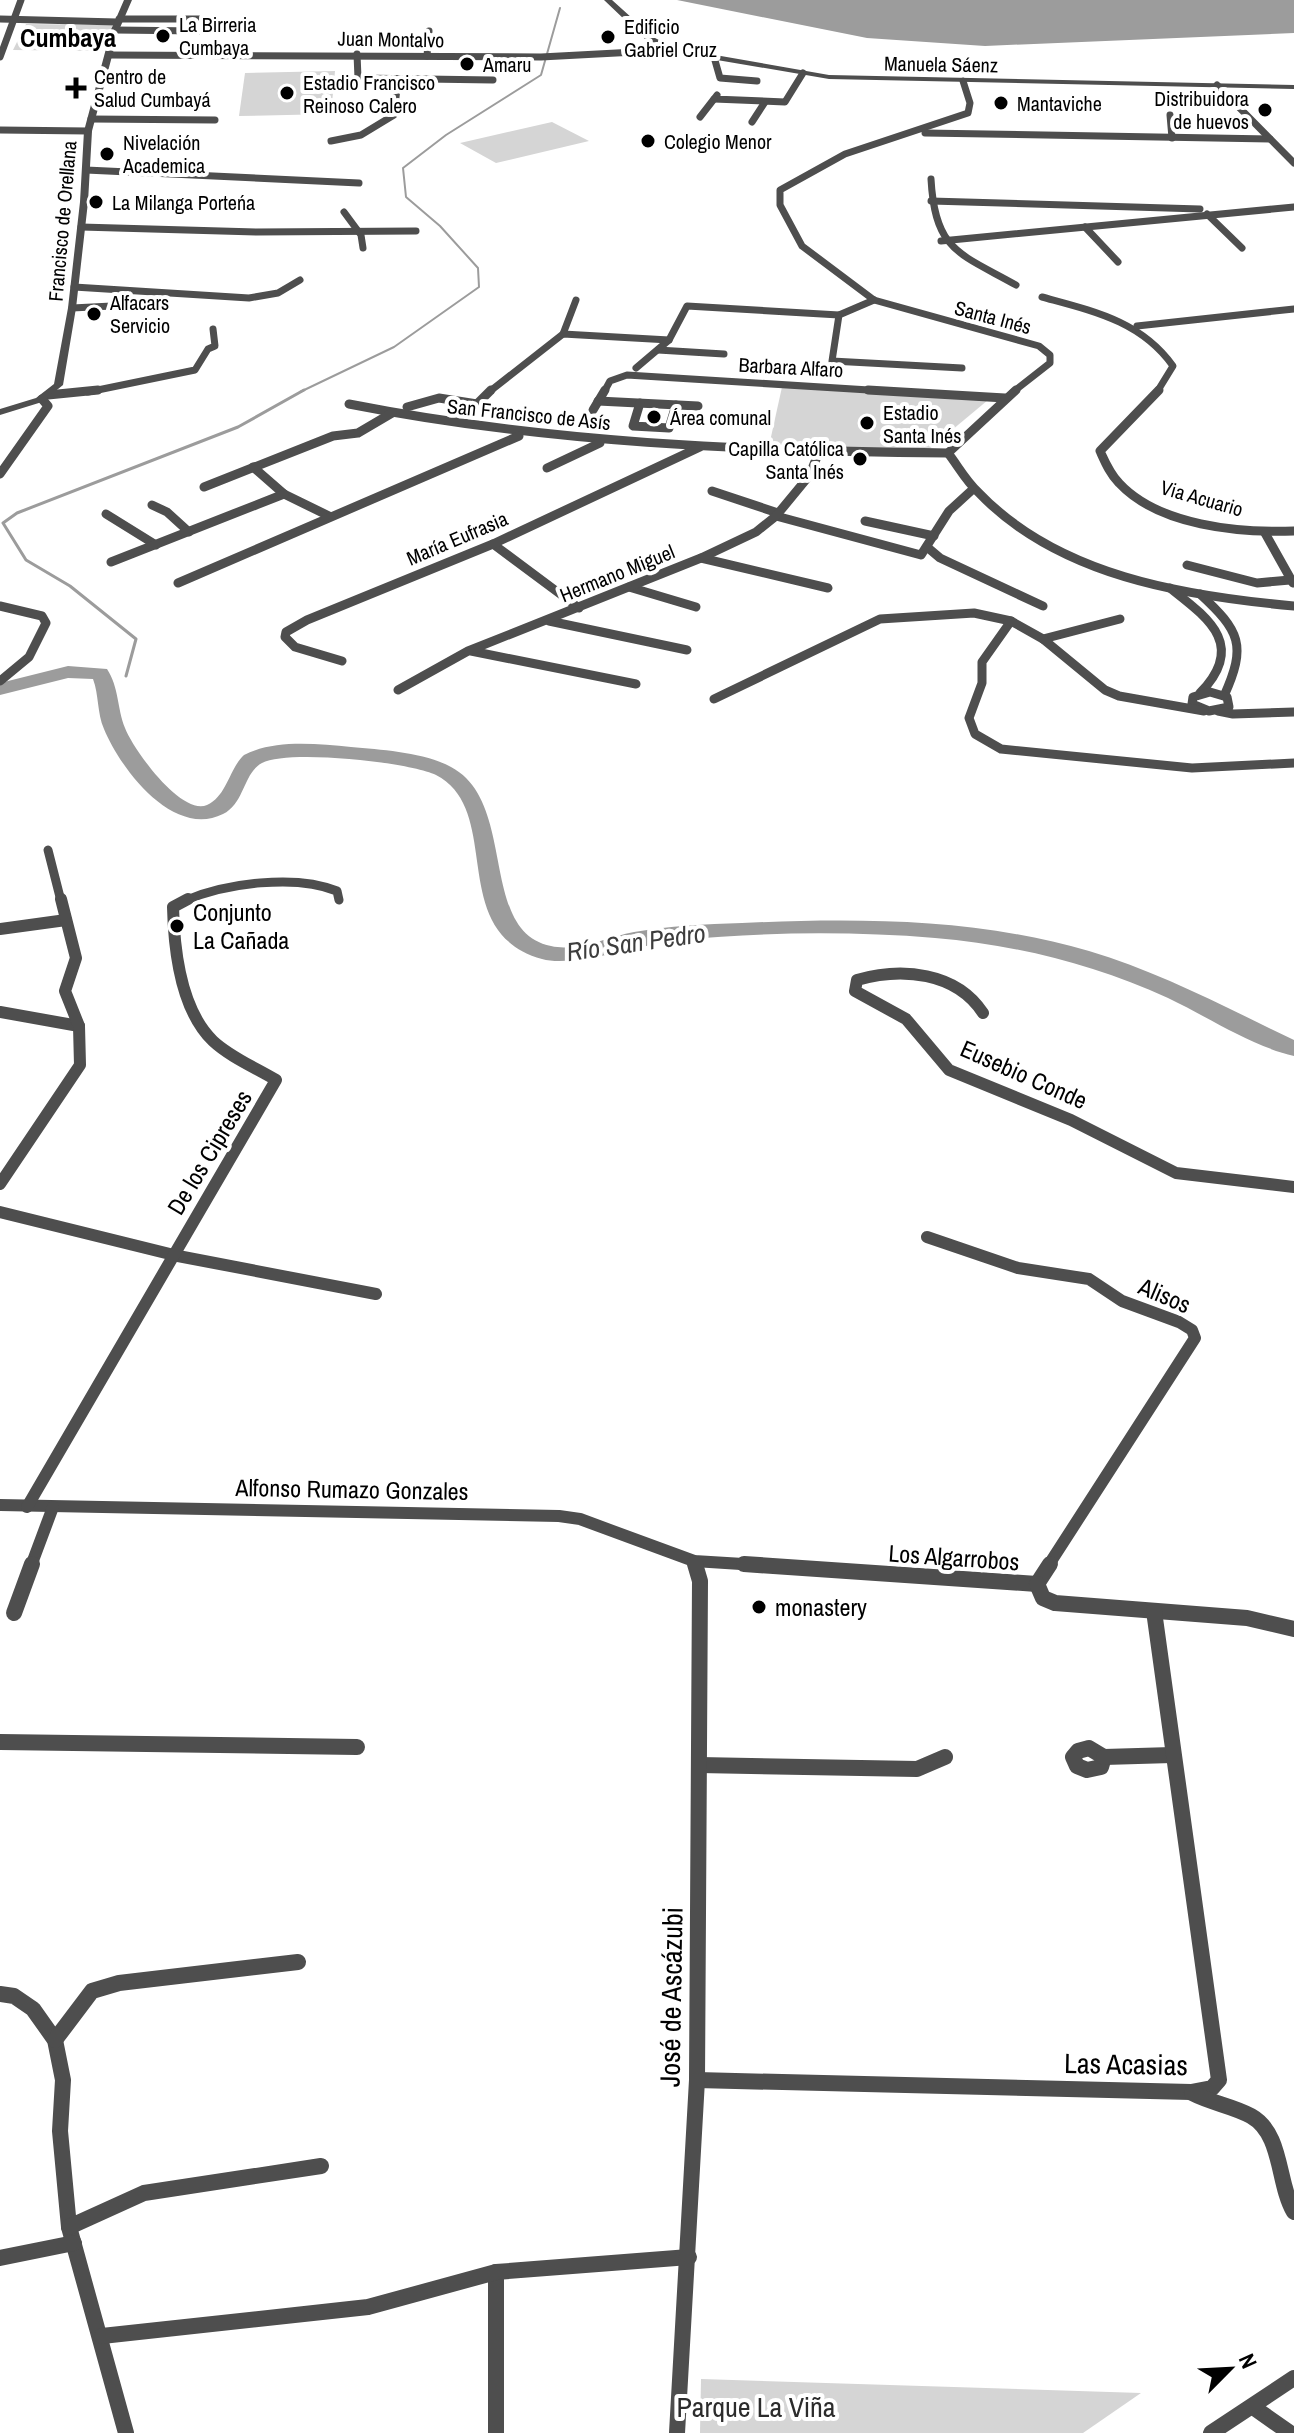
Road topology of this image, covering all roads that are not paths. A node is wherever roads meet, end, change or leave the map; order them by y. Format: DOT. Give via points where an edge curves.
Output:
graph roads {
  1 [pos="21,0"];
  2 [pos="128,0"];
  3 [pos="608,0"];
  4 [pos="0,19"];
  5 [pos="202,19"];
  6 [pos="16,20"];
  7 [pos="117,24"];
  8 [pos="199,31"];
  9 [pos="429,31"];
  10 [pos="673,50"];
  11 [pos="357,54"];
  12 [pos="109,55"];
  13 [pos="0,56"];
  14 [pos="427,56"];
  15 [pos="714,57"];
  16 [pos="803,73"];
  17 [pos="398,79"];
  18 [pos="493,80"];
  19 [pos="757,81"];
  20 [pos="963,81"];
  21 [pos="1217,85"];
  22 [pos="1294,87"];
  23 [pos="765,102"];
  24 [pos="1170,115"];
  25 [pos="700,117"];
  26 [pos="91,119"];
  27 [pos="215,120"];
  28 [pos="752,122"];
  29 [pos="0,130"];
  30 [pos="88,131"];
  31 [pos="917,132"];
  32 [pos="1172,138"];
  33 [pos="1270,139"];
  34 [pos="331,141"];
  35 [pos="1294,163"];
  36 [pos="86,170"];
  37 [pos="931,179"];
  38 [pos="359,183"];
  39 [pos="931,201"];
  40 [pos="1294,207"];
  41 [pos="344,212"];
  42 [pos="1225,212"];
  43 [pos="1207,214"];
  44 [pos="81,227"];
  45 [pos="1085,227"];
  46 [pos="358,231"];
  47 [pos="416,231"];
  48 [pos="941,241"];
  49 [pos="363,248"];
  50 [pos="1242,248"];
  51 [pos="1118,262"];
  52 [pos="300,280"];
  53 [pos="1016,285"];
  54 [pos="74,287"];
  55 [pos="1042,297"];
  56 [pos="576,300"];
  57 [pos="874,300"];
  58 [pos="152,304"];
  59 [pos="72,308"];
  60 [pos="1294,309"];
  61 [pos="839,315"];
  62 [pos="1137,326"];
  63 [pos="213,329"];
  64 [pos="563,334"];
  65 [pos="669,340"];
  66 [pos="658,350"];
  67 [pos="724,354"];
  68 [pos="636,368"];
  69 [pos="962,368"];
  70 [pos="45,397"];
  71 [pos="1005,398"];
  72 [pos="598,401"];
  73 [pos="640,403"];
  74 [pos="349,404"];
  75 [pos="477,404"];
  76 [pos="676,405"];
  77 [pos="698,406"];
  78 [pos="407,407"];
  79 [pos="593,410"];
  80 [pos="470,411"];
  81 [pos="0,412"];
  82 [pos="392,413"];
  83 [pos="522,435"];
  84 [pos="603,441"];
  85 [pos="703,446"];
  86 [pos="819,452"];
  87 [pos="948,453"];
  88 [pos="253,467"];
  89 [pos="547,468"];
  90 [pos="0,474"];
  91 [pos="204,487"];
  92 [pos="972,490"];
  93 [pos="712,491"];
  94 [pos="284,494"];
  95 [pos="152,505"];
  96 [pos="106,514"];
  97 [pos="777,514"];
  98 [pos="329,516"];
  99 [pos="865,521"];
  100 [pos="1294,531"];
  101 [pos="189,532"];
  102 [pos="1265,533"];
  103 [pos="934,536"];
  104 [pos="493,544"];
  105 [pos="156,545"];
  106 [pos="927,547"];
  107 [pos="701,558"];
  108 [pos="111,562"];
  109 [pos="1187,565"];
  110 [pos="1292,582"];
  111 [pos="178,583"];
  112 [pos="629,587"];
  113 [pos="1169,587"];
  114 [pos="828,588"];
  115 [pos="1202,596"];
  116 [pos="1294,596"];
  117 [pos="1236,601"];
  118 [pos="1186,602"];
  119 [pos="0,606"];
  120 [pos="1043,606"];
  121 [pos="1294,606"];
  122 [pos="696,607"];
  123 [pos="579,608"];
  124 [pos="1220,613"];
  125 [pos="1204,616"];
  126 [pos="1120,619"];
  127 [pos="548,621"];
  128 [pos="1011,621"];
  129 [pos="1217,637"];
  130 [pos="1239,637"];
  131 [pos="1043,639"];
  132 [pos="687,650"];
  133 [pos="468,651"];
  134 [pos="342,661"];
  135 [pos="0,681"];
  136 [pos="636,684"];
  137 [pos="398,690"];
  138 [pos="1196,695"];
  139 [pos="1226,698"];
  140 [pos="714,699"];
  141 [pos="1153,703"];
  142 [pos="1204,711"];
  143 [pos="1218,711"];
  144 [pos="1294,712"];
  145 [pos="1266,713"];
  146 [pos="1294,763"];
  147 [pos="48,850"];
  148 [pos="339,900"];
  149 [pos="66,920"];
  150 [pos="0,929"];
  151 [pos="0,1012"];
  152 [pos="983,1013"];
  153 [pos="79,1026"];
  154 [pos="0,1184"];
  155 [pos="1294,1187"];
  156 [pos="0,1212"];
  157 [pos="927,1237"];
  158 [pos="172,1255"];
  159 [pos="376,1294"];
  160 [pos="0,1505"];
  161 [pos="27,1507"];
  162 [pos="53,1507"];
  163 [pos="694,1561"];
  164 [pos="1037,1584"];
  165 [pos="1154,1611"];
  166 [pos="14,1613"];
  167 [pos="1294,1629"];
  168 [pos="0,1742"];
  169 [pos="357,1747"];
  170 [pos="1172,1755"];
  171 [pos="945,1757"];
  172 [pos="1104,1757"];
  173 [pos="699,1765"];
  174 [pos="298,1962"];
  175 [pos="0,1994"];
  176 [pos="55,2040"];
  177 [pos="697,2080"];
  178 [pos="1191,2092"];
  179 [pos="321,2166"];
  180 [pos="1294,2212"];
  181 [pos="71,2235"];
  182 [pos="689,2257"];
  183 [pos="0,2258"];
  184 [pos="496,2272"];
  185 [pos="102,2336"];
  186 [pos="1294,2378"];
  187 [pos="1253,2407"];
  188 [pos="126,2433"];
  189 [pos="496,2433"];
  190 [pos="677,2433"];
  191 [pos="1211,2433"];
  192 [pos="1290,2433"];
  1 -- 6 [label="street"];
  2 -- 7 [label="street, Francisco de Orellana"];
  3 -- 10 [label="street, Manuela Sáenz" via="650,39"];
  4 -- 6 [label="street"];
  5 -- 7 [label="street"];
  6 -- 7 [label="street"];
  6 -- 13 [label="street"];
  7 -- 8 [label="street"];
  7 -- 12 [label="street, Francisco de Orellana"];
  9 -- 14 [label="street"];
  10 -- 14 [label="street, Juan Montalvo"];
  10 -- 15 [label="street, Manuela Sáenz"];
  11 -- 12 [label="street, Juan Montalvo"];
  11 -- 14 [label="street, Juan Montalvo"];
  11 -- 17 [label="street" via="358,78"];
  12 -- 26 [label="street, Francisco de Orellana"];
  15 -- 16 [label="street, Manuela Sáenz"];
  15 -- 19 [label="street" via="720,78"];
  16 -- 20 [label="street, Manuela Sáenz"];
  16 -- 23 [label="street" via="785,102"];
  17 -- 18 [label="street"];
  17 -- 34 [label="street" via="394,115 361,135"];
  20 -- 21 [label="street, Manuela Sáenz"];
  20 -- 31 [label="street, Santa Inés" via="968,113"];
  21 -- 22 [label="street, Manuela Sáenz"];
  21 -- 33 [label="street"];
  23 -- 25 [label="street" via="716,97"];
  23 -- 28 [label="street"];
  24 -- 32 [label="street"];
  26 -- 27 [label="street"];
  26 -- 30 [label="street, Francisco de Orellana"];
  29 -- 30 [label="street"];
  30 -- 36 [label="street, Francisco de Orellana"];
  31 -- 32 [label="street"];
  31 -- 57 [label="street, Santa Inés" via="845,154 780,190 780,205 802,246"];
  32 -- 33 [label="street"];
  33 -- 35 [label="street"];
  36 -- 38 [label="street"];
  36 -- 44 [label="street, Francisco de Orellana"];
  37 -- 39 [label="street"];
  39 -- 42 [label="street"];
  39 -- 48 [label="street"];
  40 -- 42 [label="street"];
  41 -- 46 [label="street"];
  42 -- 43 [label="street"];
  43 -- 45 [label="street"];
  43 -- 50 [label="street"];
  44 -- 46 [label="street"];
  44 -- 54 [label="street, Francisco de Orellana"];
  45 -- 48 [label="street"];
  45 -- 51 [label="street"];
  46 -- 47 [label="street"];
  46 -- 49 [label="street"];
  48 -- 53 [label="street"];
  52 -- 54 [label="street" via="278,293 249,298"];
  54 -- 59 [label="street, Francisco de Orellana"];
  55 -- 62 [label="street, Via Acuario"];
  56 -- 64 [label="street"];
  57 -- 61 [label="street"];
  57 -- 71 [label="street, Santa Inés" via="1039,346 1050,355 1050,363"];
  58 -- 59 [label="street"];
  59 -- 70 [label="street, Francisco de Orellana" via="58,385"];
  60 -- 62 [label="street, Via Acuario"];
  61 -- 65 [label="street" via="687,306"];
  61 -- 69 [label="street" via="832,361"];
  62 -- 102 [label="street, Via Acuario" via="1161,346 1173,366 1160,389 1100,451 1113,476 1123,487 1169,511"];
  63 -- 70 [label="street" via="215,346 192,371"];
  64 -- 65 [label="street"];
  64 -- 75 [label="street"];
  65 -- 66 [label="street"];
  66 -- 67 [label="street"];
  66 -- 68 [label="street"];
  70 -- 81 [label="street"];
  70 -- 90 [label="street" via="48,406"];
  71 -- 72 [label="street, Barbara Alfaro" via="627,375 610,381"];
  71 -- 87 [label="street, Santa Inés"];
  72 -- 73 [label="street"];
  72 -- 79 [label="street, Barbara Alfaro"];
  73 -- 76 [label="street"];
  73 -- 76 [label="street" via="633,426 669,428"];
  74 -- 82 [label="street, San Francisco de Asís"];
  75 -- 78 [label="street" via="439,398"];
  75 -- 80 [label="street"];
  76 -- 77 [label="street"];
  82 -- 83 [label="street, San Francisco de Asís"];
  82 -- 88 [label="street" via="358,433 333,436"];
  83 -- 84 [label="street, San Francisco de Asís"];
  83 -- 98 [label="street"];
  84 -- 85 [label="street, San Francisco de Asís"];
  84 -- 89 [label="street"];
  85 -- 86 [label="street, San Francisco de Asís"];
  85 -- 104 [label="street, María Eufrasia"];
  86 -- 87 [label="street, San Francisco de Asís"];
  86 -- 97 [label="street, Hermano Miguel" via="809,476"];
  87 -- 92 [label="street"];
  88 -- 91 [label="street"];
  88 -- 94 [label="street"];
  92 -- 103 [label="street"];
  92 -- 113 [label="street" via="1064,556"];
  93 -- 97 [label="street"];
  94 -- 98 [label="street"];
  94 -- 101 [label="street"];
  95 -- 101 [label="street"];
  96 -- 105 [label="street"];
  97 -- 106 [label="street" via="918,555"];
  97 -- 107 [label="street, Hermano Miguel" via="756,532"];
  98 -- 111 [label="street"];
  99 -- 103 [label="street"];
  100 -- 102 [label="street, Via Acuario"];
  101 -- 105 [label="street"];
  102 -- 110 [label="street"];
  103 -- 106 [label="street"];
  104 -- 123 [label="street"];
  104 -- 134 [label="street, María Eufrasia" via="286,632 295,647"];
  105 -- 108 [label="street"];
  106 -- 120 [label="street"];
  107 -- 112 [label="street, Hermano Miguel"];
  107 -- 114 [label="street"];
  109 -- 110 [label="street" via="1257,583"];
  112 -- 122 [label="street"];
  112 -- 123 [label="street, Hermano Miguel"];
  113 -- 115 [label="street"];
  113 -- 118 [label="street"];
  115 -- 117 [label="street"];
  115 -- 118 [label="street"];
  115 -- 124 [label="street"];
  116 -- 121 [label="street"];
  117 -- 121 [label="street"];
  117 -- 124 [label="street"];
  118 -- 125 [label="street"];
  119 -- 135 [label="street" via="42,616 46,623 39,645 16,674"];
  123 -- 127 [label="street, Hermano Miguel"];
  124 -- 125 [label="street"];
  124 -- 130 [label="street"];
  125 -- 129 [label="street"];
  126 -- 131 [label="street"];
  127 -- 132 [label="street"];
  127 -- 133 [label="street, Hermano Miguel"];
  128 -- 131 [label="street"];
  128 -- 140 [label="street" via="974,613 880,619"];
  128 -- 146 [label="street" via="982,662 982,683 969,718 983,741 1001,749 1192,768"];
  129 -- 130 [label="street"];
  129 -- 138 [label="street" via="1222,654 1209,684"];
  130 -- 139 [label="street" via="1241,655"];
  131 -- 141 [label="street" via="1105,690"];
  133 -- 136 [label="street"];
  133 -- 137 [label="street, Hermano Miguel"];
  138 -- 139 [label="street"];
  138 -- 141 [label="street"];
  138 -- 142 [label="street" via="1192,704"];
  139 -- 143 [label="street" via="1229,707"];
  139 -- 145 [label="street"];
  141 -- 142 [label="street"];
  142 -- 143 [label="street"];
  143 -- 145 [label="street"];
  144 -- 145 [label="street"];
  147 -- 149 [label="street"];
  148 -- 158 [label="street, De los Cipreses" via="337,891 300,880 189,899 173,907 174,942 196,1022 215,1043 276,1080"];
  149 -- 150 [label="street"];
  149 -- 153 [label="street" via="76,958 65,991"];
  151 -- 153 [label="street"];
  152 -- 155 [label="street, Eusebio Conde" via="968,993 935,979 878,976 857,980 854,986 906,1019 949,1070 1071,1120 1176,1173"];
  153 -- 154 [label="street" via="80,1065"];
  156 -- 158 [label="street"];
  157 -- 164 [label="street, Alisos" via="1018,1268 1089,1279 1122,1301 1179,1322 1195,1338"];
  158 -- 159 [label="street"];
  158 -- 161 [label="street, De los Cipreses"];
  160 -- 161 [label="street, Alfonso Rumazo Gonzales"];
  161 -- 162 [label="street, Alfonso Rumazo Gonzales"];
  162 -- 163 [label="street, Alfonso Rumazo Gonzales" via="559,1516"];
  162 -- 166 [label="street"];
  163 -- 164 [label="street, Los Algarrobos"];
  163 -- 173 [label="street, José de Ascázubi" via="700,1581"];
  164 -- 165 [label="street, Los Algarrobos" via="1043,1598 1055,1603"];
  165 -- 167 [label="street, Los Algarrobos" via="1247,1618"];
  165 -- 170 [label="street, Las Acasias"];
  168 -- 169 [label="street"];
  170 -- 172 [label="street"];
  170 -- 178 [label="street, Las Acasias" via="1219,2080 1212,2088"];
  171 -- 173 [label="street" via="917,1769"];
  173 -- 177 [label="street, José de Ascázubi"];
  174 -- 176 [label="street" via="119,1983 92,1991"];
  175 -- 176 [label="street" via="33,2009"];
  176 -- 181 [label="street" via="63,2080 60,2131"];
  177 -- 178 [label="street, Las Acasias"];
  177 -- 182 [label="street, José de Ascázubi"];
  178 -- 180 [label="street" via="1260,2122 1273,2140 1283,2196"];
  179 -- 181 [label="street" via="144,2193"];
  181 -- 183 [label="street"];
  181 -- 185 [label="street"];
  182 -- 184 [label="street"];
  182 -- 190 [label="street, José de Ascázubi"];
  184 -- 185 [label="street" via="368,2307"];
  184 -- 189 [label="street"];
  185 -- 188 [label="street"];
  186 -- 187 [label="street"];
  187 -- 191 [label="street"];
  187 -- 192 [label="street"];
}
